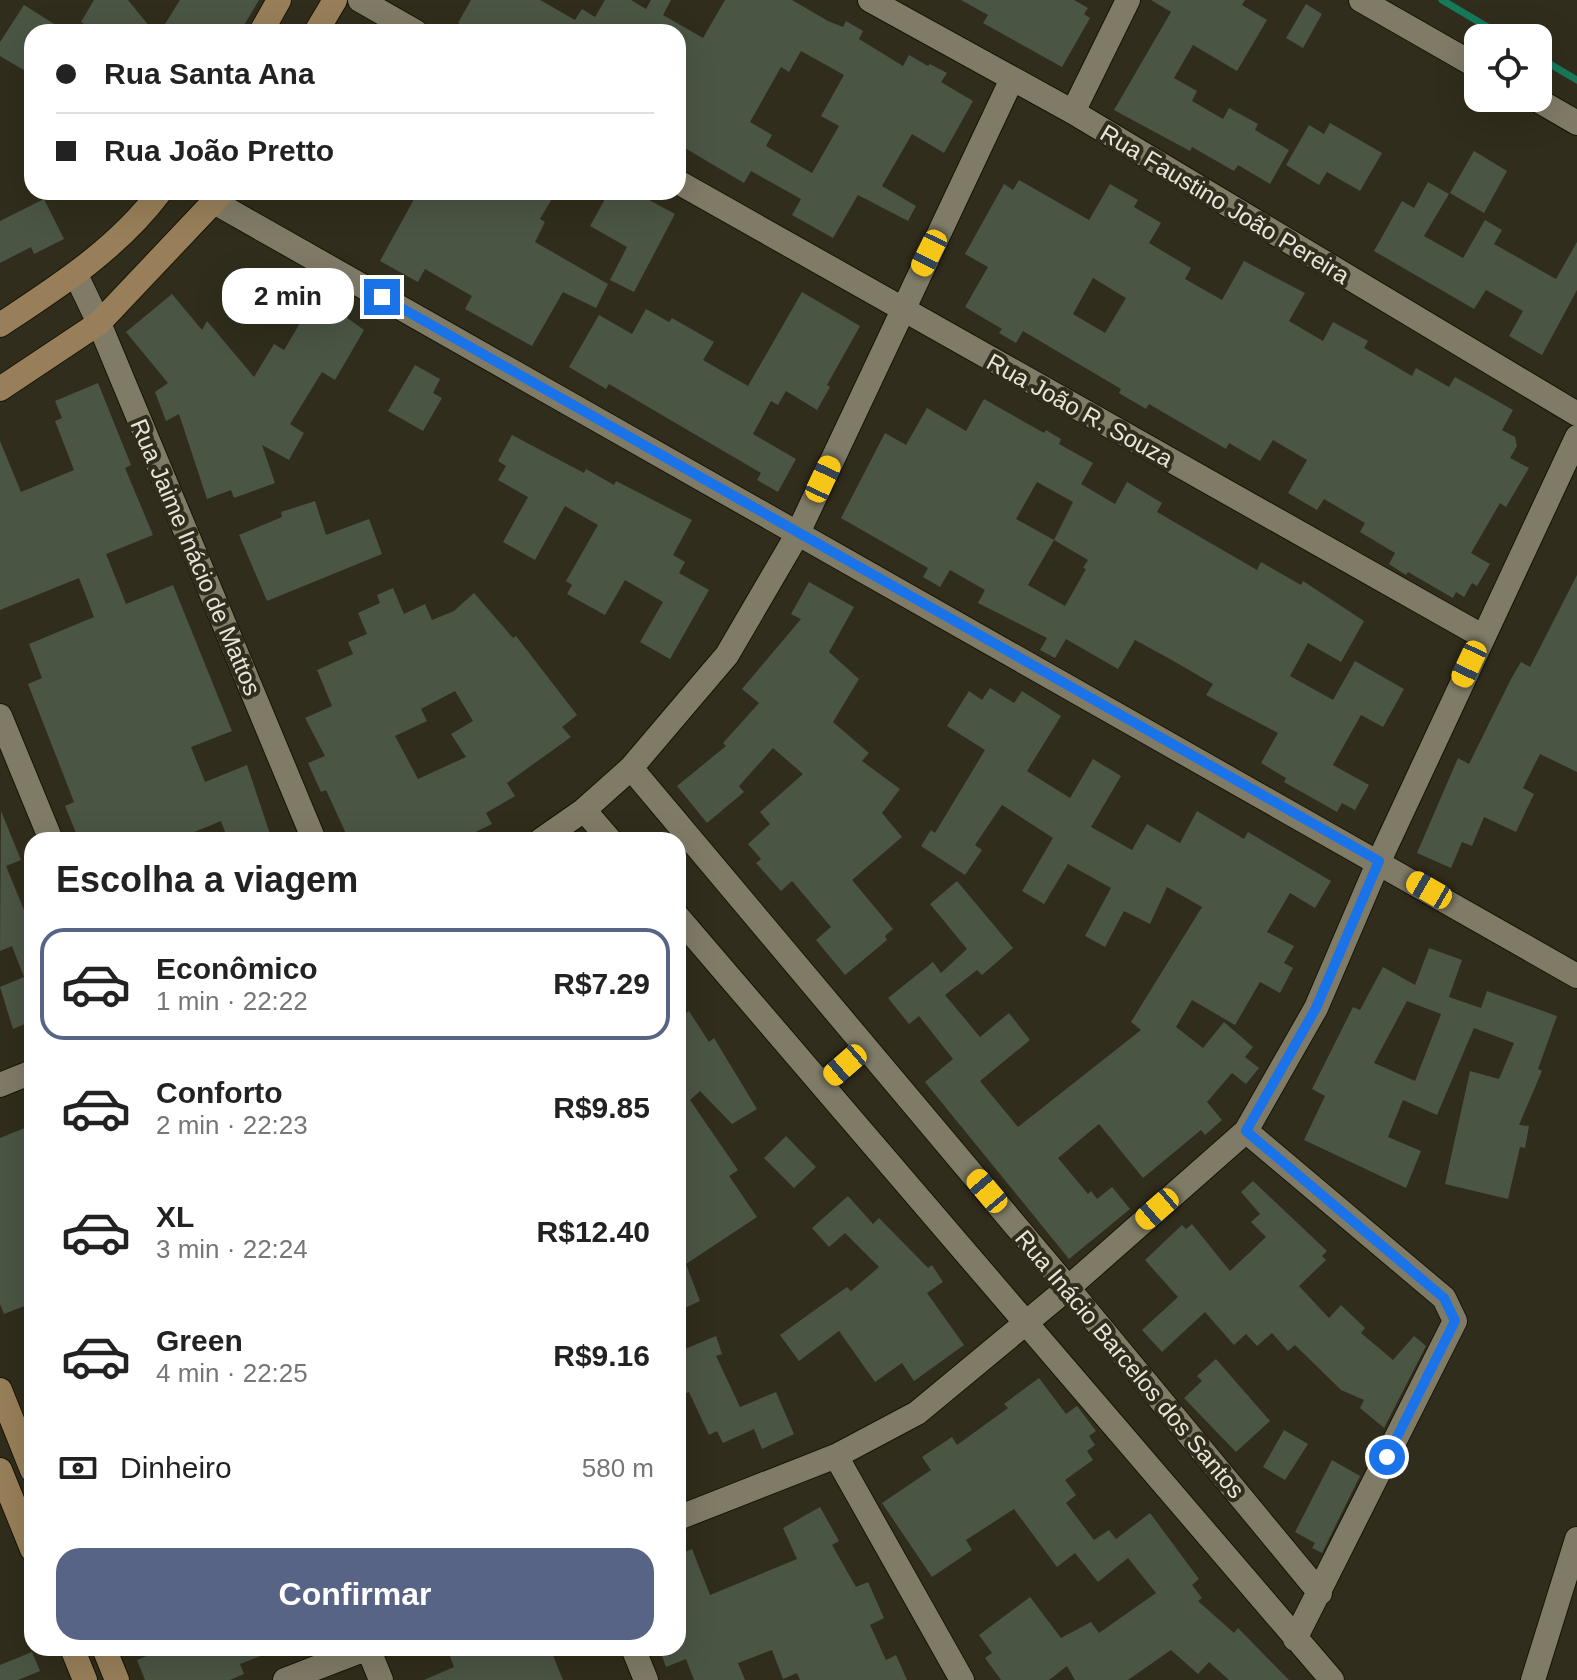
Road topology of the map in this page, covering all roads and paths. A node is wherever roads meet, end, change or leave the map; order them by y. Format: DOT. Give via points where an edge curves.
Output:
graph roads {
  1 [pos="279,0"];
  2 [pos="335,0"];
  3 [pos="360,0"];
  4 [pos="870,0"];
  5 [pos="1128,0"];
  6 [pos="1361,0"];
  7 [pos="266,24"];
  8 [pos="321,24"];
  9 [pos="402,24"];
  10 [pos="1464,59"];
  11 [pos="1011,81"];
  12 [pos="1552,108"];
  13 [pos="1073,112"];
  14 [pos="1577,123"];
  15 [pos="686,187"];
  16 [pos="154,200"];
  17 [pos="217,200"];
  18 [pos="225,200"];
  19 [pos="76,275"];
  20 [pos="902,311"];
  21 [pos="99,323"];
  22 [pos="0,325"];
  23 [pos="0,389"];
  24 [pos="1577,414"];
  25 [pos="1577,437"];
  26 [pos="797,535"];
  27 [pos="1482,636"];
  28 [pos="0,716"];
  29 [pos="631,768"];
  30 [pos="584,810"];
  31 [pos="48,832"];
  32 [pos="311,832"];
  33 [pos="552,832"];
  34 [pos="603,832"];
  35 [pos="685,832"];
  36 [pos="686,834"];
  37 [pos="1379,861"];
  38 [pos="686,926"];
  39 [pos="1577,976"];
  40 [pos="865,1047"];
  41 [pos="24,1075"];
  42 [pos="824,1083"];
  43 [pos="0,1085"];
  44 [pos="1246,1131"];
  45 [pos="1068,1288"];
  46 [pos="1026,1320"];
  47 [pos="0,1390"];
  48 [pos="24,1450"];
  49 [pos="836,1456"];
  50 [pos="0,1470"];
  51 [pos="686,1515"];
  52 [pos="24,1529"];
  53 [pos="1577,1539"];
  54 [pos="1320,1593"];
  55 [pos="1295,1639"];
  56 [pos="75,1656"];
  57 [pos="107,1656"];
  58 [pos="347,1656"];
  59 [pos="371,1656"];
  60 [pos="636,1656"];
  61 [pos="85,1680"];
  62 [pos="117,1680"];
  63 [pos="285,1680"];
  64 [pos="381,1680"];
  65 [pos="646,1680"];
  66 [pos="962,1680"];
  67 [pos="1332,1680"];
  68 [pos="1533,1680"];
  1 -- 7 [label="main road"];
  2 -- 8 [label="main road"];
  3 -- 9 [label="street"];
  4 -- 11 [label="street, Rua Faustino João Pereira"];
  5 -- 13 [label="street"];
  6 -- 10 [label="street"];
  11 -- 13 [label="street, Rua Faustino João Pereira"];
  11 -- 20 [label="street"];
  12 -- 14 [label="street"];
  13 -- 24 [label="street, Rua Faustino João Pereira"];
  15 -- 20 [label="street, Rua João R. Souza"];
  16 -- 19 [label="main road"];
  17 -- 21 [label="main road"];
  18 -- 26 [label="street"];
  19 -- 21 [label="street, Rua Jaime Inácio de Mattos"];
  19 -- 22 [label="main road"];
  20 -- 26 [label="street"];
  20 -- 27 [label="street, Rua João R. Souza"];
  21 -- 23 [label="main road"];
  21 -- 32 [label="street, Rua Jaime Inácio de Mattos"];
  25 -- 27 [label="street"];
  26 -- 29 [label="street" via="727,655"];
  26 -- 37 [label="street"];
  27 -- 37 [label="street"];
  28 -- 31 [label="street"];
  29 -- 30 [label="street"];
  29 -- 35 [label="street, Rua Inácio Barcelos dos Santos"];
  30 -- 33 [label="street"];
  30 -- 34 [label="street"];
  36 -- 40 [label="street, Rua Inácio Barcelos dos Santos"];
  37 -- 39 [label="street"];
  37 -- 44 [label="street" via="1316,1008"];
  38 -- 42 [label="street"];
  40 -- 42 [label="street"];
  40 -- 45 [label="street, Rua Inácio Barcelos dos Santos"];
  41 -- 43 [label="street"];
  42 -- 46 [label="street"];
  44 -- 45 [label="street"];
  44 -- 54 [label="street" via="1444,1298 1455,1321"];
  45 -- 46 [label="street"];
  45 -- 54 [label="street, Rua Inácio Barcelos dos Santos"];
  46 -- 49 [label="street" via="917,1413"];
  46 -- 55 [label="street"];
  47 -- 48 [label="main road"];
  49 -- 51 [label="street"];
  49 -- 66 [label="street"];
  50 -- 52 [label="main road"];
  53 -- 68 [label="street"];
  54 -- 55 [label="street"];
  55 -- 67 [label="street"];
  56 -- 61 [label="main road"];
  57 -- 62 [label="main road"];
  58 -- 63 [label="street"];
  59 -- 64 [label="street"];
  60 -- 65 [label="street"];
}
